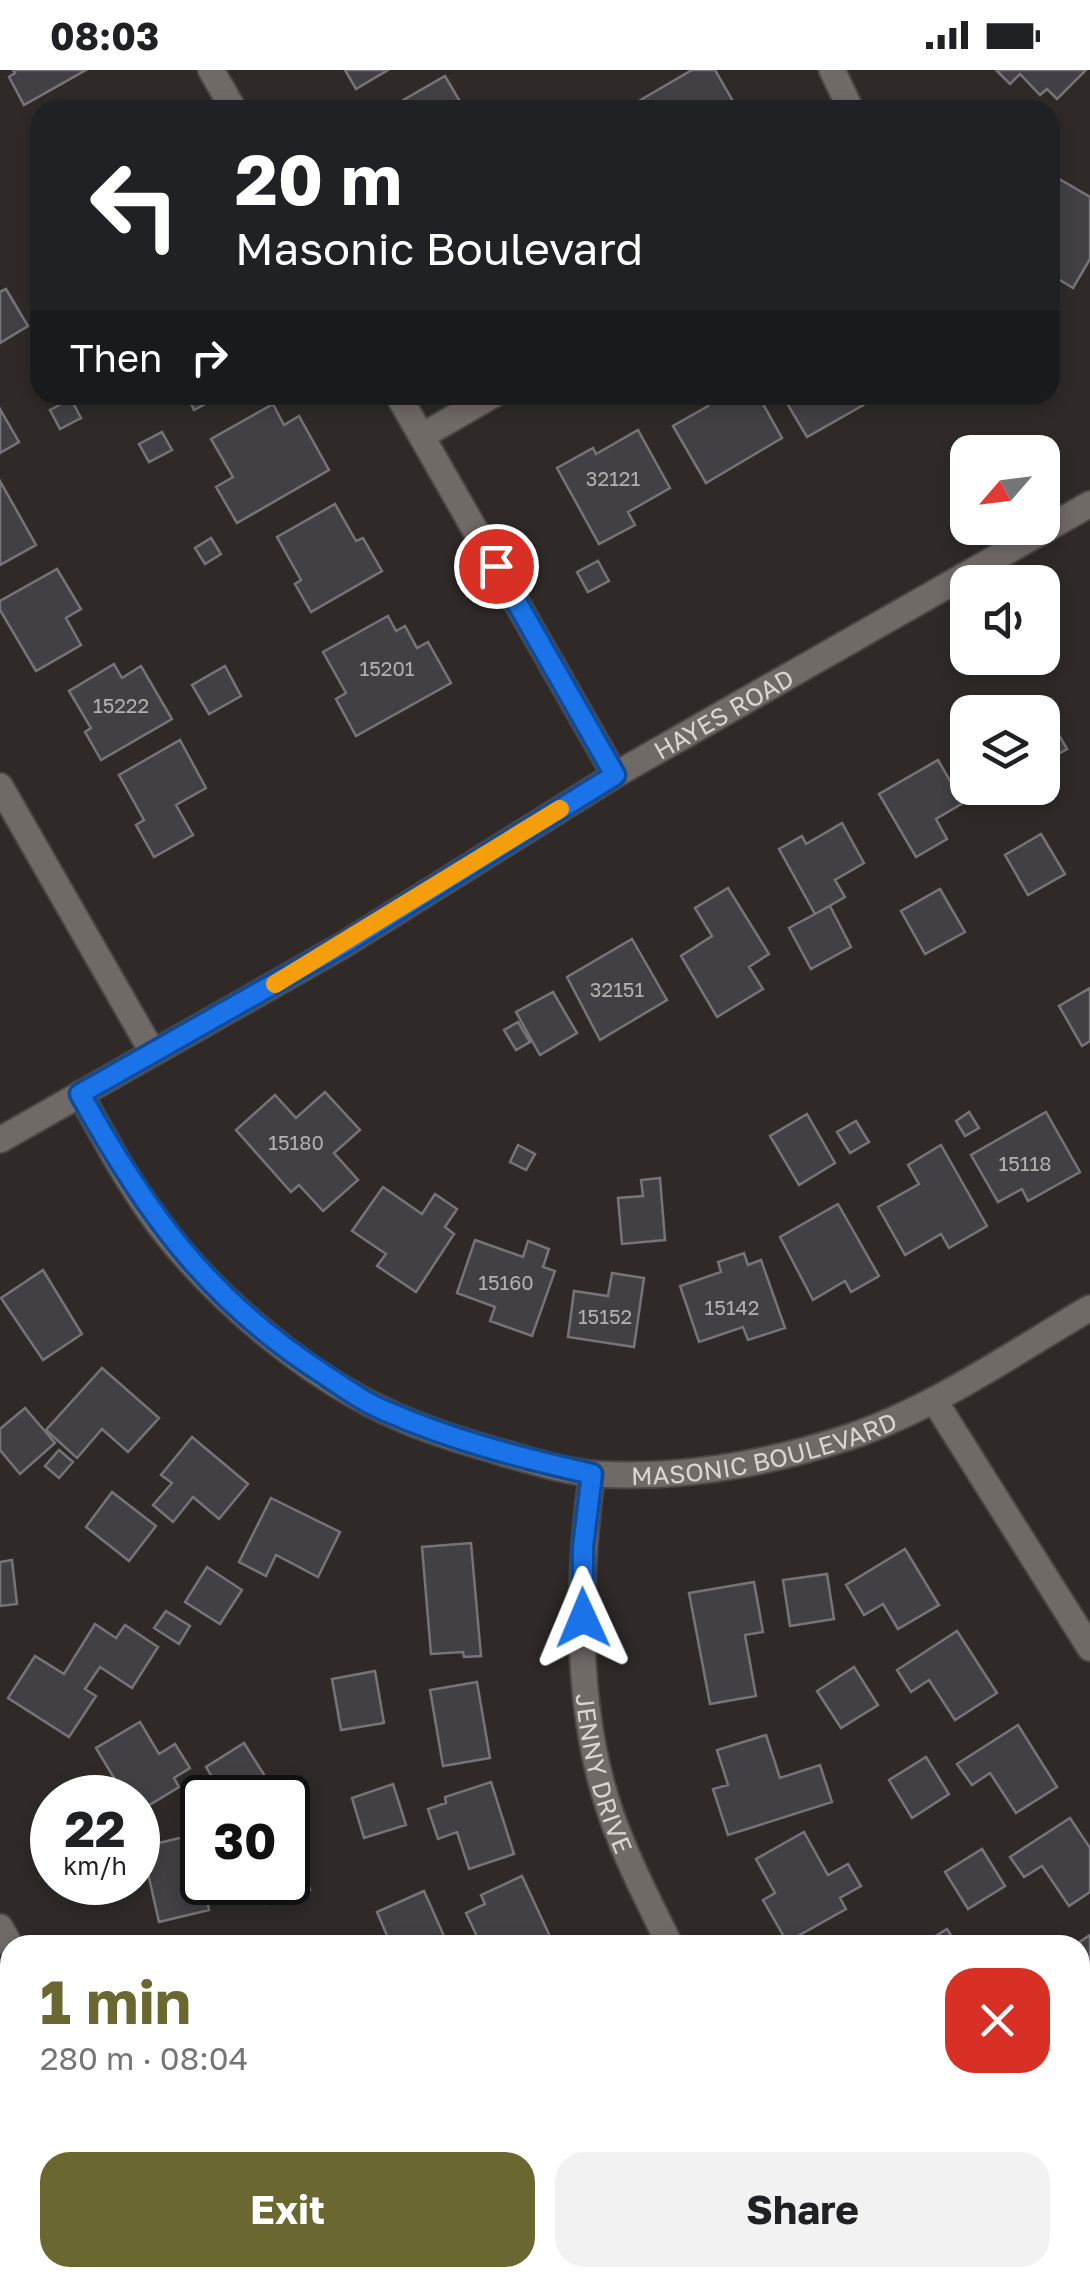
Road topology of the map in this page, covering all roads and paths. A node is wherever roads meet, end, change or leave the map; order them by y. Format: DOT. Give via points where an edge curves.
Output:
graph roads {
  1 [pos="211,70"];
  2 [pos="832,70"];
  3 [pos="228,100"];
  4 [pos="846,100"];
  5 [pos="404,405"];
  6 [pos="476,405"];
  7 [pos="422,436"];
  8 [pos="1090,504"];
  9 [pos="615,775"];
  10 [pos="0,786"];
  11 [pos="154,1053"];
  12 [pos="80,1094"];
  13 [pos="0,1140"];
  14 [pos="1090,1308"];
  15 [pos="934,1400"];
  16 [pos="592,1474"];
  17 [pos="1090,1648"];
  18 [pos="665,1935"];
  1 -- 3 [label="street"];
  2 -- 4 [label="street"];
  5 -- 7 [label="street"];
  6 -- 7 [label="street"];
  7 -- 9 [label="street"];
  8 -- 9 [label="street, HAYES ROAD"];
  9 -- 11 [label="street, HAYES ROAD"];
  10 -- 11 [label="street"];
  11 -- 12 [label="street, HAYES ROAD"];
  12 -- 13 [label="street, HAYES ROAD"];
  12 -- 16 [label="street, MASONIC BOULEVARD" via="167,1235 294,1356 384,1411 461,1441"];
  14 -- 15 [label="street, MASONIC BOULEVARD"];
  15 -- 16 [label="street, MASONIC BOULEVARD" via="854,1436 782,1457 708,1472"];
  15 -- 17 [label="street"];
  16 -- 18 [label="street, JENNY DRIVE" via="582,1584 597,1759 612,1817"];
}
